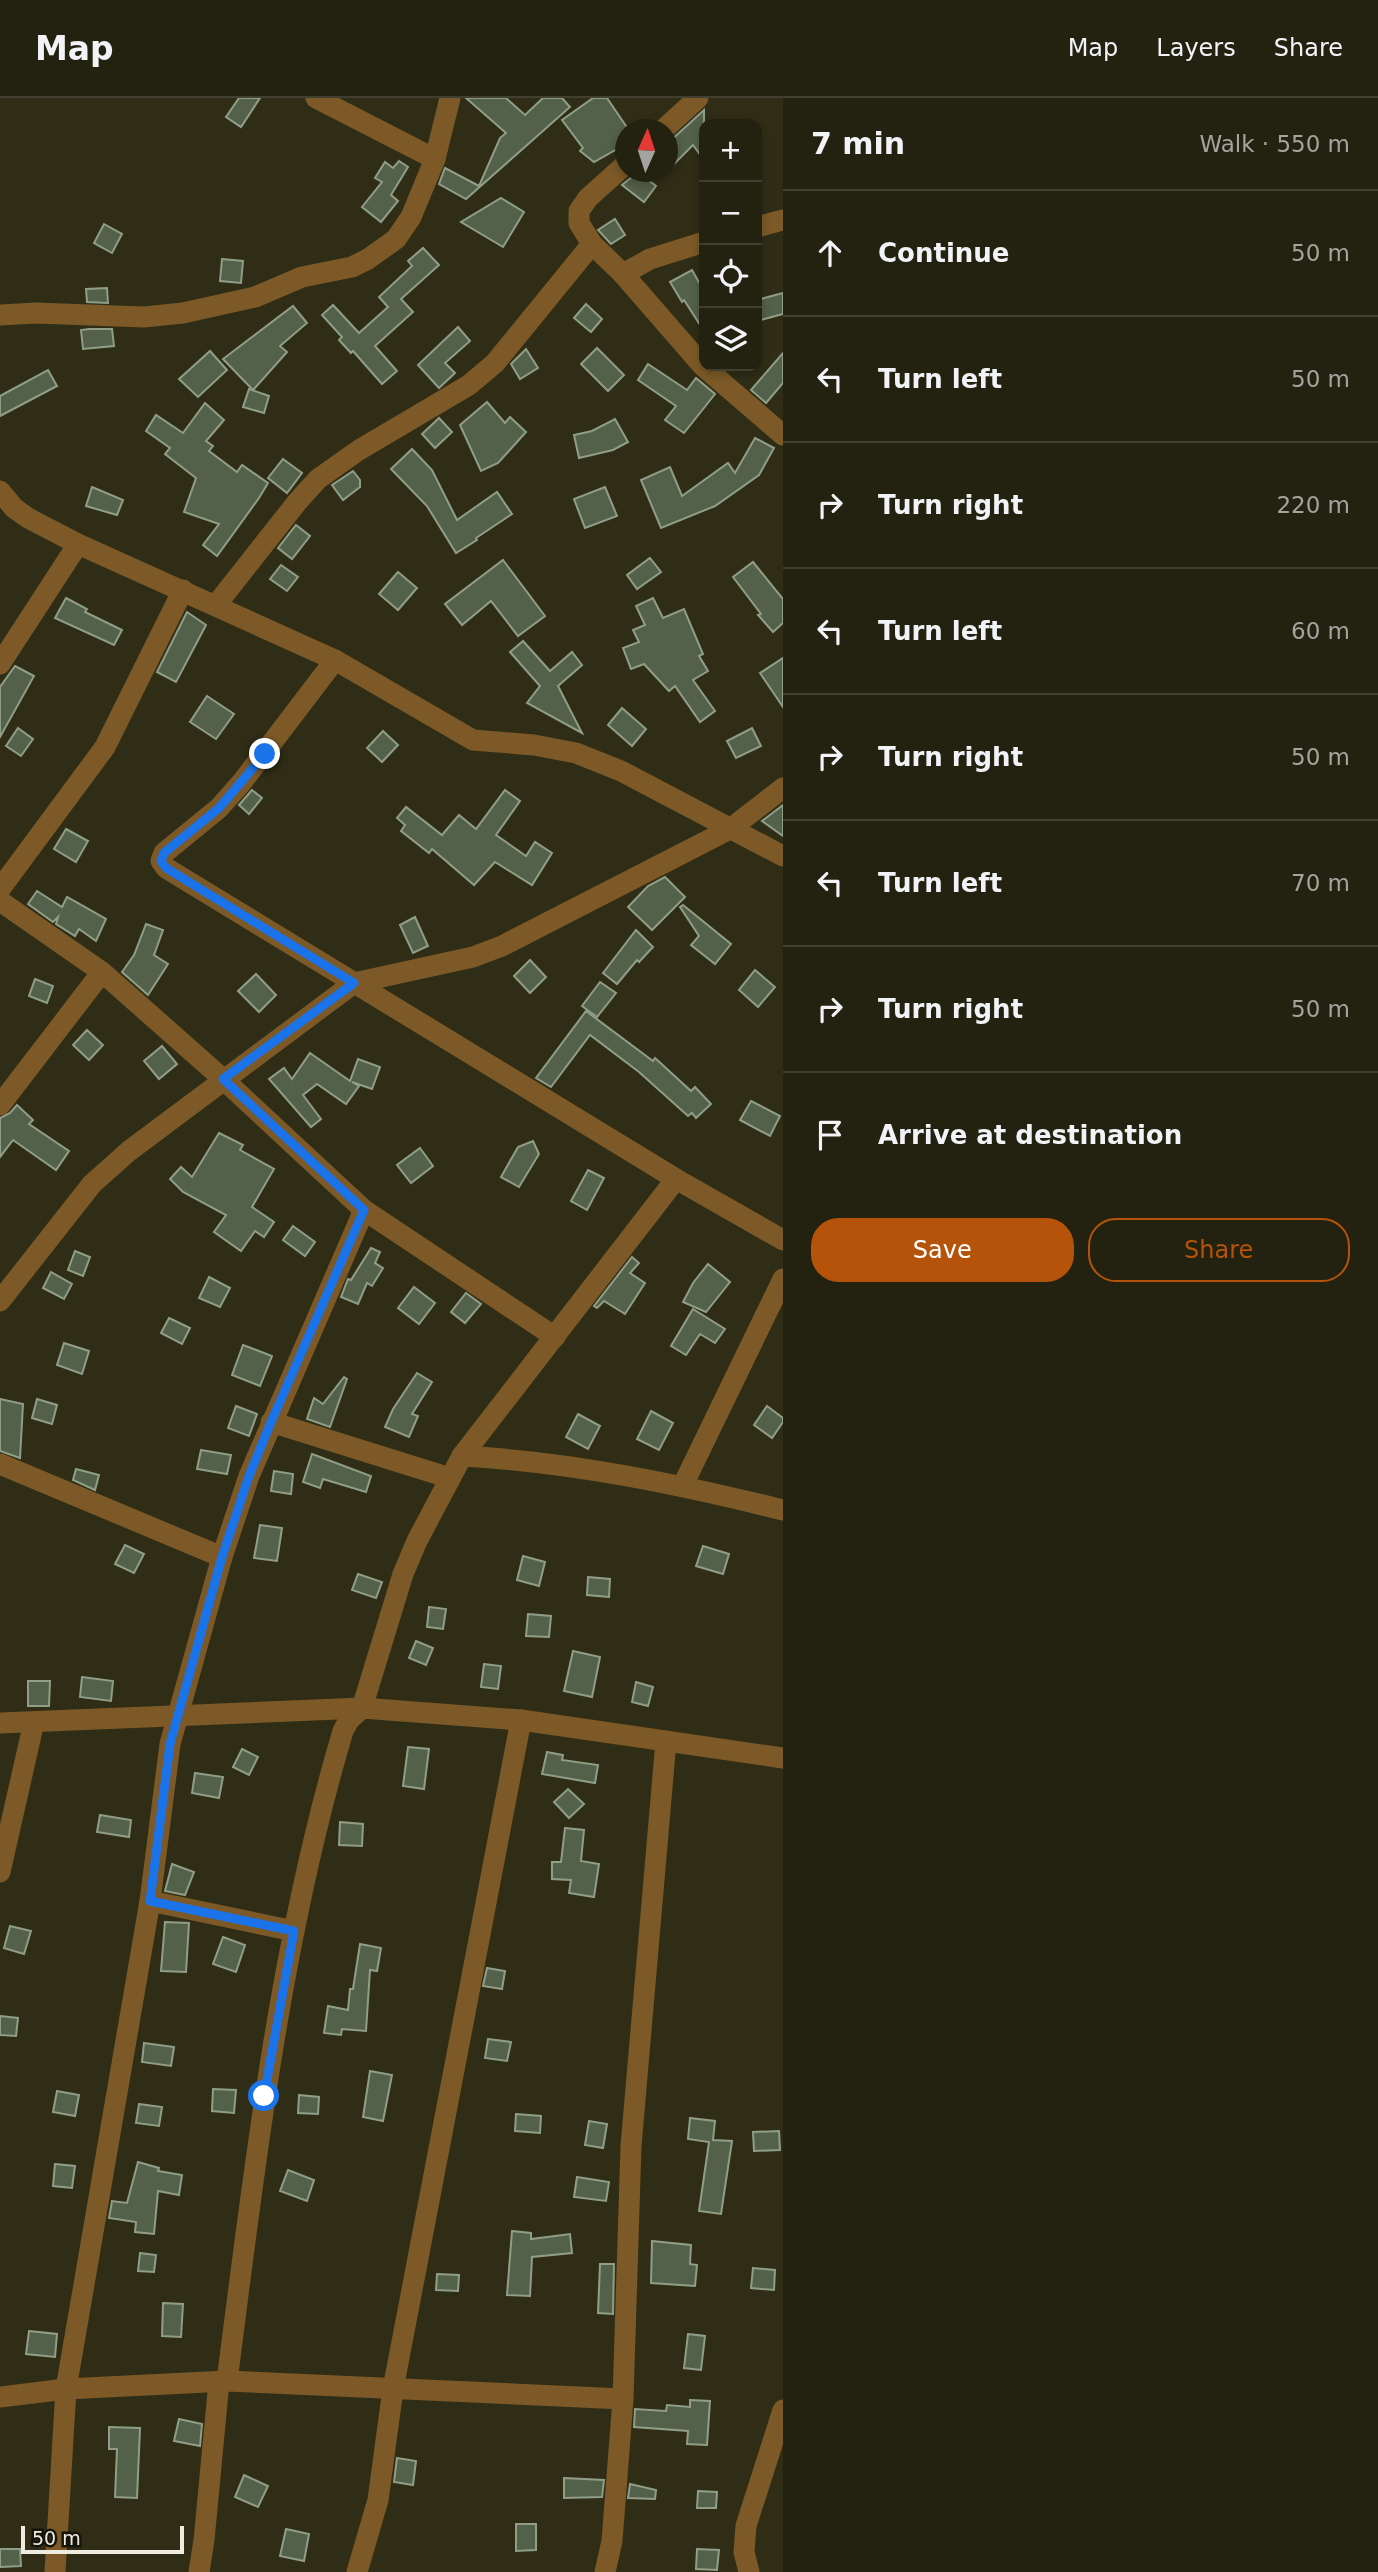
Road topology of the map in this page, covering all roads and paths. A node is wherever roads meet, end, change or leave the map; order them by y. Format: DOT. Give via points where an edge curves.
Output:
graph roads {
  1 [pos="316,98"];
  2 [pos="450,98"];
  3 [pos="698,98"];
  4 [pos="675,119"];
  5 [pos="435,159"];
  6 [pos="615,173"];
  7 [pos="783,220"];
  8 [pos="762,226"];
  9 [pos="592,244"];
  10 [pos="699,244"];
  11 [pos="623,274"];
  12 [pos="0,315"];
  13 [pos="783,435"];
  14 [pos="0,491"];
  15 [pos="78,544"];
  16 [pos="183,590"];
  17 [pos="216,605"];
  18 [pos="335,660"];
  19 [pos="0,664"];
  20 [pos="783,788"];
  21 [pos="730,830"];
  22 [pos="783,856"];
  23 [pos="0,889"];
  24 [pos="0,901"];
  25 [pos="102,972"];
  26 [pos="354,983"];
  27 [pos="223,1079"];
  28 [pos="0,1105"];
  29 [pos="676,1179"];
  30 [pos="364,1210"];
  31 [pos="783,1240"];
  32 [pos="783,1279"];
  33 [pos="0,1301"];
  34 [pos="555,1338"];
  35 [pos="271,1422"];
  36 [pos="462,1456"];
  37 [pos="0,1464"];
  38 [pos="450,1478"];
  39 [pos="683,1485"];
  40 [pos="783,1510"];
  41 [pos="222,1557"];
  42 [pos="362,1708"];
  43 [pos="180,1715"];
  44 [pos="521,1720"];
  45 [pos="34,1722"];
  46 [pos="0,1723"];
  47 [pos="666,1741"];
  48 [pos="783,1758"];
  49 [pos="0,1872"];
  50 [pos="150,1901"];
  51 [pos="294,1931"];
  52 [pos="223,2382"];
  53 [pos="66,2389"];
  54 [pos="393,2389"];
  55 [pos="0,2397"];
  56 [pos="624,2399"];
  57 [pos="783,2410"];
  58 [pos="55,2572"];
  59 [pos="199,2572"];
  60 [pos="357,2572"];
  61 [pos="606,2572"];
  62 [pos="749,2572"];
  1 -- 5 [label="street"];
  2 -- 5 [label="street"];
  3 -- 4 [label="street"];
  5 -- 12 [label="street" via="411,217 396,239 352,267 302,277 255,298 183,313 144,317"];
  6 -- 9 [label="street" via="579,211 579,223"];
  7 -- 8 [label="street"];
  9 -- 11 [label="street"];
  9 -- 17 [label="street" via="495,363 470,385 318,479"];
  10 -- 11 [label="street" via="650,259"];
  11 -- 13 [label="street" via="703,366"];
  14 -- 15 [label="street" via="28,518"];
  15 -- 16 [label="street"];
  15 -- 19 [label="street"];
  16 -- 17 [label="street"];
  16 -- 23 [label="street" via="105,747"];
  17 -- 18 [label="street"];
  18 -- 21 [label="street" via="473,740 576,753 621,771"];
  18 -- 26 [label="street" via="242,782 219,808 164,853 161,861"];
  20 -- 21 [label="street"];
  21 -- 22 [label="street"];
  21 -- 26 [label="street" via="502,946 473,957"];
  24 -- 25 [label="street"];
  25 -- 27 [label="street"];
  25 -- 28 [label="street"];
  26 -- 27 [label="street"];
  26 -- 29 [label="street"];
  27 -- 30 [label="street"];
  27 -- 33 [label="street" via="92,1184"];
  29 -- 31 [label="street"];
  29 -- 34 [label="street"];
  30 -- 34 [label="street"];
  30 -- 35 [label="street"];
  32 -- 39 [label="street"];
  34 -- 36 [label="street"];
  35 -- 38 [label="street"];
  35 -- 41 [label="street"];
  36 -- 38 [label="street"];
  36 -- 39 [label="street" via="515,1459"];
  37 -- 41 [label="street"];
  38 -- 42 [label="street" via="403,1574"];
  39 -- 40 [label="street"];
  41 -- 43 [label="street"];
  42 -- 43 [label="street"];
  42 -- 44 [label="street"];
  42 -- 51 [label="street" via="343,1731 321,1806"];
  43 -- 45 [label="street"];
  43 -- 50 [label="street" via="170,1744"];
  44 -- 47 [label="street"];
  44 -- 54 [label="street"];
  45 -- 46 [label="street"];
  45 -- 49 [label="street"];
  47 -- 48 [label="street"];
  47 -- 56 [label="street" via="631,2146"];
  50 -- 51 [label="street"];
  50 -- 53 [label="street"];
  51 -- 52 [label="street" via="264,2096"];
  52 -- 53 [label="street"];
  52 -- 54 [label="street"];
  52 -- 59 [label="street"];
  53 -- 55 [label="street"];
  53 -- 58 [label="street"];
  54 -- 56 [label="street"];
  54 -- 60 [label="street" via="377,2500"];
  56 -- 61 [label="street"];
  57 -- 62 [label="street" via="746,2526 744,2552"];
}
